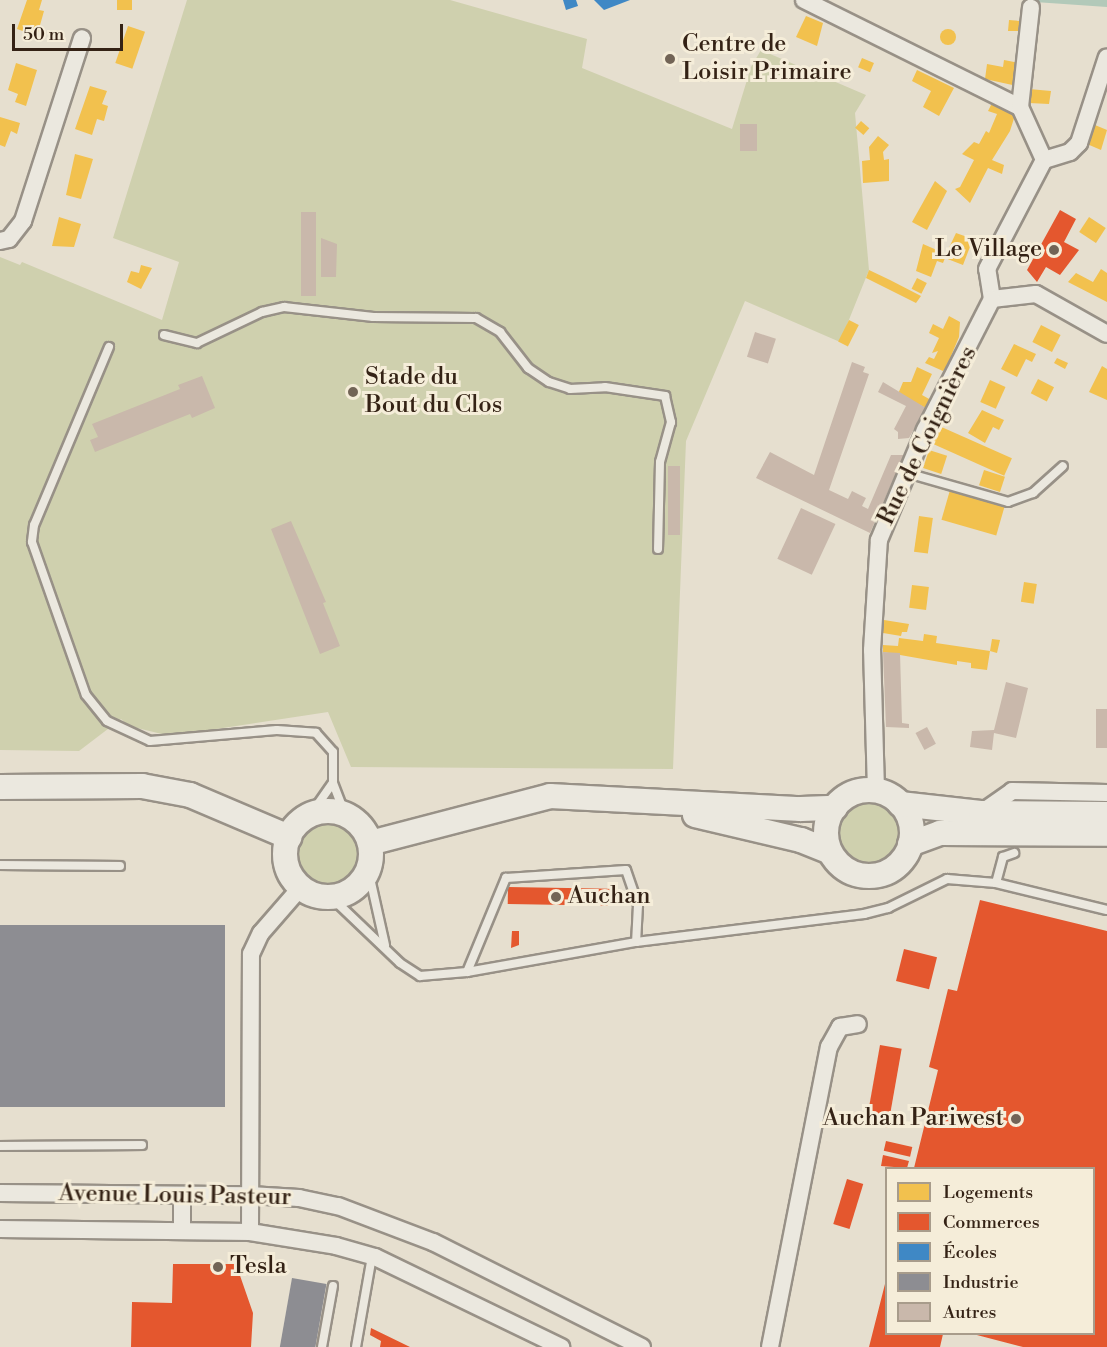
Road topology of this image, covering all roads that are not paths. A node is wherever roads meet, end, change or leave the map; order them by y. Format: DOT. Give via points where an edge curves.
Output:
graph roads {
  1 [pos="804,0"];
  2 [pos="1031,4"];
  3 [pos="82,38"];
  4 [pos="1107,57"];
  5 [pos="1020,107"];
  6 [pos="1044,160"];
  7 [pos="0,242"];
  8 [pos="992,299"];
  9 [pos="1107,334"];
  10 [pos="164,335"];
  11 [pos="109,347"];
  12 [pos="1064,465"];
  13 [pos="907,473"];
  14 [pos="658,549"];
  15 [pos="333,783"];
  16 [pos="0,787"];
  17 [pos="876,791"];
  18 [pos="1107,793"];
  19 [pos="631,800"];
  20 [pos="900,804"];
  21 [pos="835,808"];
  22 [pos="981,813"];
  23 [pos="311,814"];
  24 [pos="1107,814"];
  25 [pos="345,815"];
  26 [pos="1107,834"];
  27 [pos="289,837"];
  28 [pos="370,843"];
  29 [pos="910,844"];
  30 [pos="830,852"];
  31 [pos="1014,853"];
  32 [pos="0,865"];
  33 [pos="120,866"];
  34 [pos="368,869"];
  35 [pos="996,883"];
  36 [pos="301,887"];
  37 [pos="331,897"];
  38 [pos="1107,910"];
  39 [pos="636,942"];
  40 [pos="385,945"];
  41 [pos="467,972"];
  42 [pos="858,1024"];
  43 [pos="141,1145"];
  44 [pos="0,1146"];
  45 [pos="0,1194"];
  46 [pos="182,1195"];
  47 [pos="250,1195"];
  48 [pos="0,1229"];
  49 [pos="182,1231"];
  50 [pos="250,1232"];
  51 [pos="372,1256"];
  52 [pos="333,1286"];
  53 [pos="322,1347"];
  54 [pos="356,1347"];
  55 [pos="561,1347"];
  56 [pos="642,1347"];
  57 [pos="770,1347"];
  1 -- 5 [label="street"];
  2 -- 5 [label="street"];
  3 -- 7 [label="street" via="23,221 9,239"];
  4 -- 6 [label="street" via="1079,143 1070,152"];
  5 -- 6 [label="street"];
  6 -- 8 [label="street" via="987,269"];
  8 -- 9 [label="street" via="1036,294"];
  8 -- 13 [label="street, Rue de Coignières"];
  10 -- 14 [label="lane" via="197,343 262,312 284,307 373,317 476,318 500,332 528,368 549,382 570,389 605,387 665,396 671,422 660,462"];
  11 -- 15 [label="lane" via="34,525 32,542 86,695 108,721 150,741 277,730 315,733 333,752"];
  12 -- 13 [label="lane" via="1033,493 1008,502"];
  13 -- 17 [label="street, Rue de Coignières" via="879,540 872,650"];
  15 -- 23 [label="lane"];
  15 -- 25 [label="lane"];
  16 -- 27 [label="street" via="142,786 190,795"];
  17 -- 20 [label="street"];
  17 -- 21 [label="street" via="853,794"];
  18 -- 22 [label="street" via="1012,792"];
  19 -- 21 [label="street"];
  19 -- 28 [label="street" via="550,796"];
  19 -- 30 [label="street" via="801,840"];
  20 -- 22 [label="street"];
  20 -- 29 [label="street" via="908,816"];
  21 -- 30 [label="street" via="827,824"];
  22 -- 24 [label="street"];
  23 -- 25 [label="street" via="333,811"];
  23 -- 27 [label="street"];
  25 -- 28 [label="street" via="360,826"];
  26 -- 29 [label="street" via="940,833"];
  27 -- 36 [label="street" via="287,864"];
  28 -- 34 [label="street"];
  29 -- 30 [label="street" via="897,866 873,876 848,871"];
  31 -- 35 [label="lane" via="1003,857"];
  32 -- 33 [label="lane"];
  34 -- 37 [label="street" via="352,889"];
  34 -- 40 [label="lane"];
  35 -- 38 [label="lane"];
  35 -- 39 [label="lane" via="947,879 888,908 864,915"];
  36 -- 37 [label="street"];
  36 -- 47 [label="street" via="261,933 250,954"];
  37 -- 40 [label="lane"];
  39 -- 41 [label="lane"];
  39 -- 41 [label="lane" via="638,905 626,870 506,878"];
  40 -- 41 [label="lane" via="400,963 420,976"];
  42 -- 57 [label="street" via="840,1027 829,1047"];
  43 -- 44 [label="lane"];
  45 -- 46 [label="street, Avenue Louis Pasteur"];
  46 -- 47 [label="street, Avenue Louis Pasteur"];
  46 -- 49 [label="street"];
  47 -- 50 [label="street"];
  47 -- 56 [label="street, Avenue Louis Pasteur" via="299,1198 374,1217 433,1242"];
  48 -- 49 [label="street, Avenue Louis Pasteur"];
  49 -- 50 [label="street, Avenue Louis Pasteur"];
  50 -- 51 [label="street, Avenue Louis Pasteur"];
  51 -- 54 [label="lane"];
  51 -- 55 [label="street, Avenue Louis Pasteur"];
  52 -- 53 [label="lane"];
}
